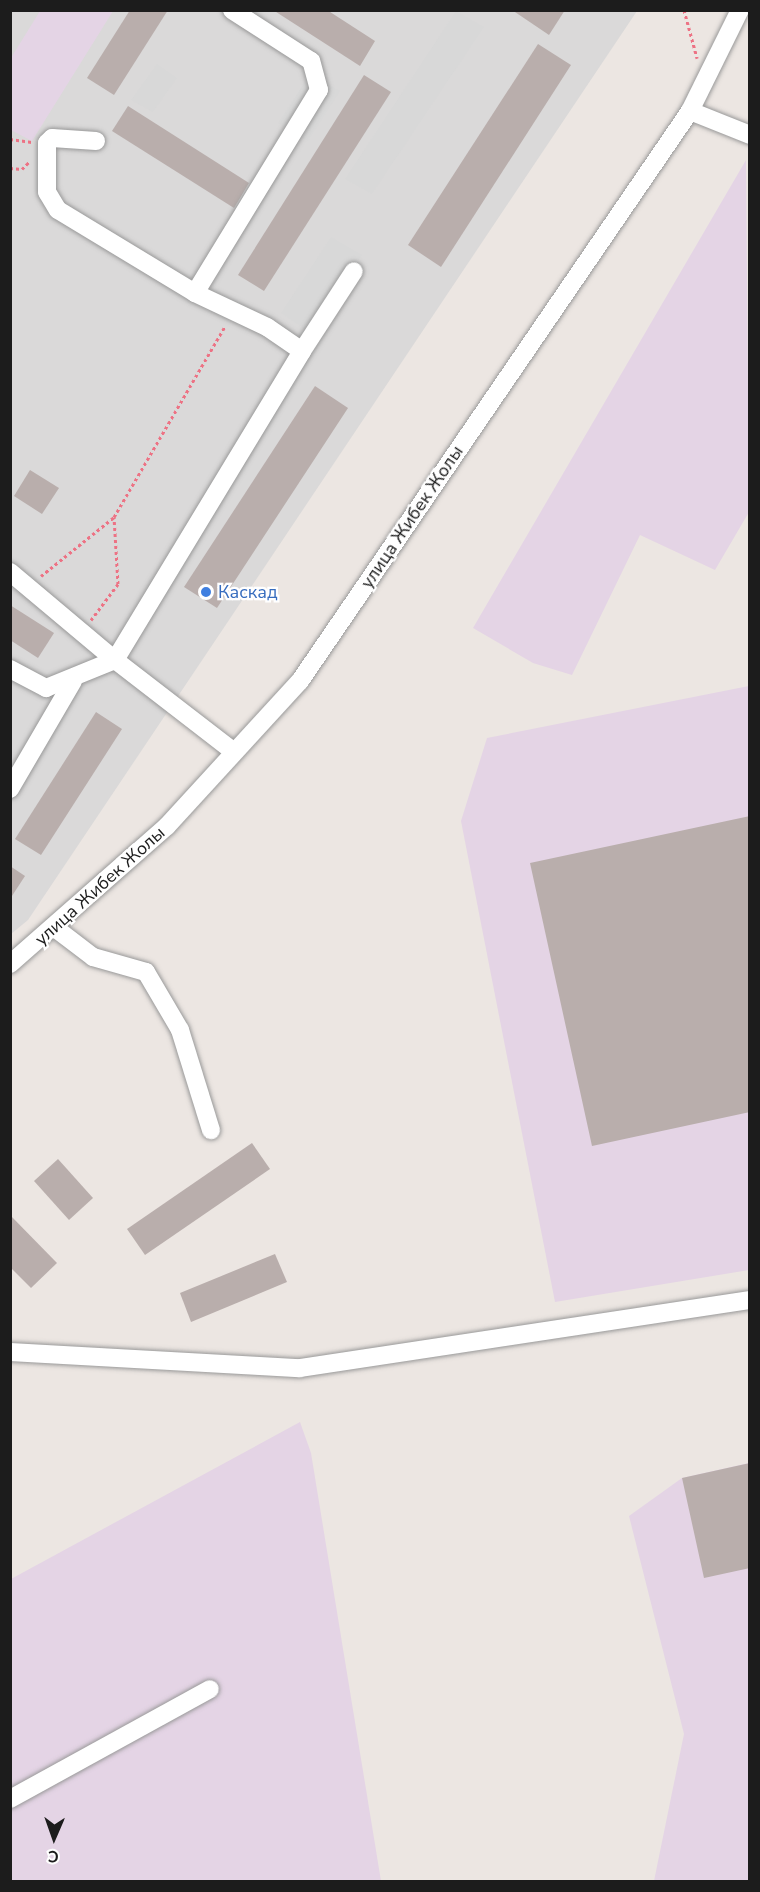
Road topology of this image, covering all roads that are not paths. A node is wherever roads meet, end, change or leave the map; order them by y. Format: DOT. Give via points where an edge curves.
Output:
graph roads {
  1 [pos="232,10"];
  2 [pos="740,10"];
  3 [pos="690,111"];
  4 [pos="750,135"];
  5 [pos="96,141"];
  6 [pos="354,272"];
  7 [pos="195,293"];
  8 [pos="302,351"];
  9 [pos="10,572"];
  10 [pos="115,660"];
  11 [pos="10,669"];
  12 [pos="73,681"];
  13 [pos="234,753"];
  14 [pos="10,789"];
  15 [pos="55,928"];
  16 [pos="10,964"];
  17 [pos="211,1130"];
  18 [pos="750,1300"];
  19 [pos="10,1352"];
  20 [pos="210,1689"];
  21 [pos="10,1799"];
  1 -- 7 [label="street" via="311,61 319,90"];
  2 -- 3 [label="street, улица Жибек Жолы"];
  3 -- 4 [label="street"];
  3 -- 13 [label="street, улица Жибек Жолы" via="300,681"];
  5 -- 7 [label="street" via="52,138 47,143 46,192 58,210"];
  6 -- 8 [label="street"];
  7 -- 8 [label="street"];
  8 -- 10 [label="street"];
  9 -- 10 [label="street"];
  10 -- 12 [label="street"];
  10 -- 13 [label="street"];
  11 -- 12 [label="street" via="46,688"];
  12 -- 14 [label="street"];
  13 -- 15 [label="street, улица Жибек Жолы" via="167,826"];
  15 -- 16 [label="street, улица Жибек Жолы"];
  15 -- 17 [label="street" via="93,957 146,972 180,1030"];
  18 -- 19 [label="street" via="300,1368"];
  20 -- 21 [label="street"];
}
